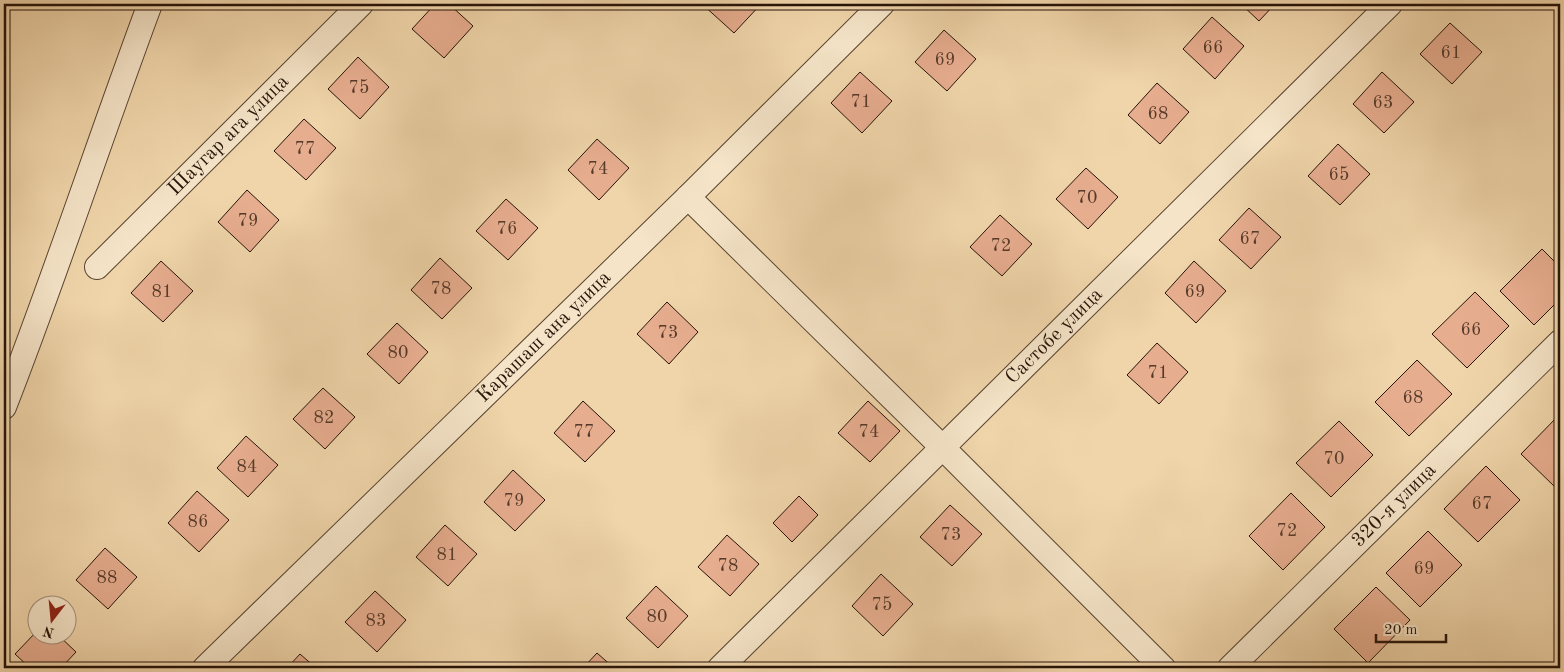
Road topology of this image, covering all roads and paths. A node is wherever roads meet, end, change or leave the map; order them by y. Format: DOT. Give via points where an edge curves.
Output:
graph roads {
  1 [pos="150,4"];
  2 [pos="361,4"];
  3 [pos="882,4"];
  4 [pos="1390,4"];
  5 [pos="688,196"];
  6 [pos="97,267"];
  7 [pos="1560,342"];
  8 [pos="4,407"];
  9 [pos="943,448"];
  10 [pos="205,668"];
  11 [pos="720,668"];
  12 [pos="1163,668"];
  13 [pos="1230,668"];
  1 -- 8 [label="street"];
  2 -- 6 [label="street, Шаугар ага улица"];
  3 -- 5 [label="street, Карашаш ана улица"];
  4 -- 9 [label="street, Састобе улица"];
  5 -- 9 [label="street"];
  5 -- 10 [label="street, Карашаш ана улица"];
  7 -- 13 [label="street, 320-я улица"];
  9 -- 11 [label="street, Састобе улица"];
  9 -- 12 [label="street"];
}
